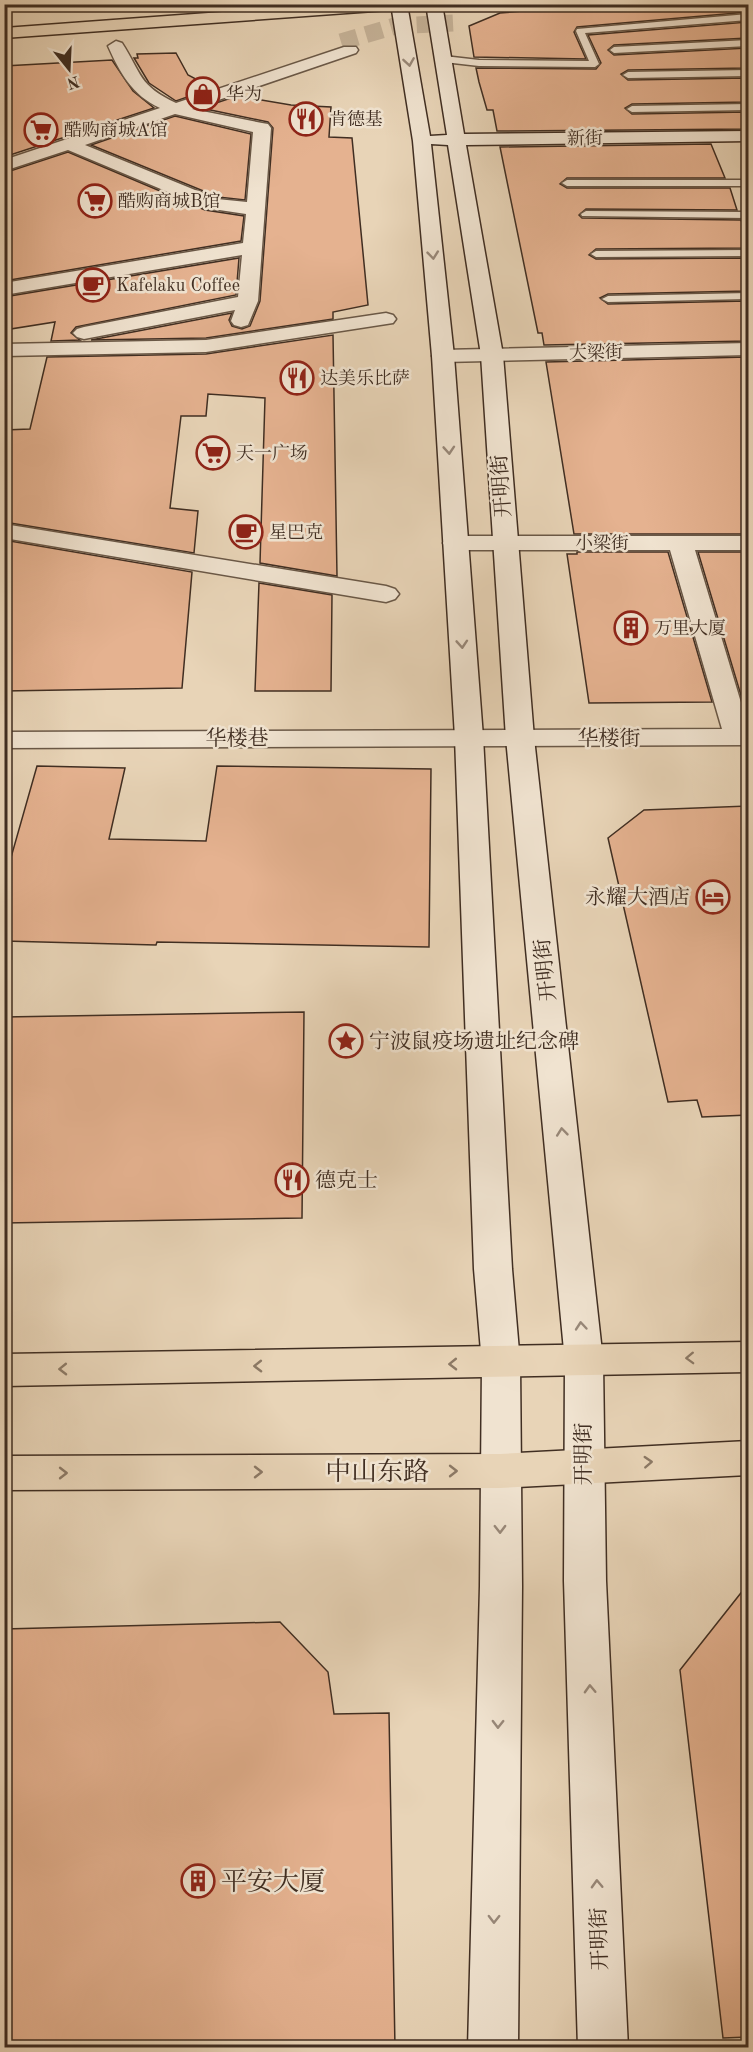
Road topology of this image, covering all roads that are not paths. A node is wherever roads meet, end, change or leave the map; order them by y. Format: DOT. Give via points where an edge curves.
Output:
graph roads {
  1 [pos="254,4"];
  2 [pos="434,4"];
  3 [pos="400,5"];
  4 [pos="748,17"];
  5 [pos="4,21"];
  6 [pos="4,33"];
  7 [pos="748,43"];
  8 [pos="116,46"];
  9 [pos="350,50"];
  10 [pos="614,50"];
  11 [pos="444,59"];
  12 [pos="748,73"];
  13 [pos="628,75"];
  14 [pos="748,106"];
  15 [pos="175,109"];
  16 [pos="632,109"];
  17 [pos="748,136"];
  18 [pos="456,140"];
  19 [pos="422,141"];
  20 [pos="68,144"];
  21 [pos="4,166"];
  22 [pos="567,183"];
  23 [pos="748,183"];
  24 [pos="743,203"];
  25 [pos="255,209"];
  26 [pos="586,214"];
  27 [pos="252,247"];
  28 [pos="748,252"];
  29 [pos="596,254"];
  30 [pos="4,289"];
  31 [pos="748,296"];
  32 [pos="608,299"];
  33 [pos="248,301"];
  34 [pos="386,319"];
  35 [pos="234,342"];
  36 [pos="4,349"];
  37 [pos="748,349"];
  38 [pos="492,355"];
  39 [pos="443,356"];
  40 [pos="4,531"];
  41 [pos="455,543"];
  42 [pos="680,543"];
  43 [pos="748,543"];
  44 [pos="505,544"];
  45 [pos="386,594"];
  46 [pos="469,737"];
  47 [pos="743,737"];
  48 [pos="520,738"];
  49 [pos="4,740"];
  50 [pos="748,1357"];
  51 [pos="584,1360"];
  52 [pos="501,1363"];
  53 [pos="4,1370"];
  54 [pos="748,1458"];
  55 [pos="583,1466"];
  56 [pos="500,1471"];
  57 [pos="4,1473"];
  58 [pos="493,2048"];
  59 [pos="603,2048"];
  1 -- 5 [label="main road"];
  2 -- 11 [label="street, 开明街"];
  3 -- 6 [label="main road"];
  3 -- 19 [label="street, one-way"];
  4 -- 11 [label="lane" via="580,31 595,64"];
  7 -- 10 [label="lane"];
  8 -- 15 [label="street" via="133,80"];
  9 -- 15 [label="street"];
  11 -- 18 [label="street, 开明街"];
  12 -- 13 [label="lane"];
  14 -- 16 [label="lane"];
  15 -- 20 [label="street"];
  15 -- 25 [label="street" via="262,128"];
  17 -- 18 [label="street, 新街"];
  18 -- 19 [label="street, 新街"];
  18 -- 38 [label="street, 开明街"];
  19 -- 39 [label="street, one-way"];
  20 -- 21 [label="street"];
  20 -- 25 [label="street" via="213,204"];
  22 -- 24 [label="lane"];
  23 -- 24 [label="lane"];
  24 -- 26 [label="lane"];
  25 -- 27 [label="street"];
  27 -- 30 [label="street"];
  27 -- 33 [label="street"];
  28 -- 29 [label="lane"];
  31 -- 32 [label="lane"];
  33 -- 35 [label="street"];
  33 -- 36 [label="street"];
  34 -- 35 [label="street"];
  35 -- 36 [label="street" via="206,346"];
  37 -- 38 [label="street, 大梁街"];
  38 -- 39 [label="street, 大梁街"];
  38 -- 44 [label="street, 开明街"];
  39 -- 41 [label="street, one-way"];
  40 -- 45 [label="street"];
  41 -- 44 [label="street, 小梁街"];
  41 -- 46 [label="street, one-way"];
  42 -- 43 [label="street, 小梁街"];
  42 -- 44 [label="street, 小梁街"];
  42 -- 47 [label="street"];
  44 -- 48 [label="street, 开明街"];
  46 -- 48 [label="street, 华楼街"];
  46 -- 49 [label="street, 华楼巷"];
  46 -- 52 [label="street" via="493,1269"];
  47 -- 48 [label="street, 华楼街"];
  51 -- 48 [label="street, 开明街, one-way"];
  50 -- 51 [label="main road, one-way"];
  51 -- 52 [label="main road"];
  51 -- 55 [label="street, 开明街"];
  52 -- 53 [label="main road, one-way"];
  52 -- 56 [label="street"];
  55 -- 54 [label="main road, 中山东路, one-way"];
  55 -- 56 [label="main road, 中山东路"];
  59 -- 55 [label="street, 开明街, one-way"];
  57 -- 56 [label="main road, 中山东路, one-way"];
  56 -- 58 [label="street, one-way"];
}
